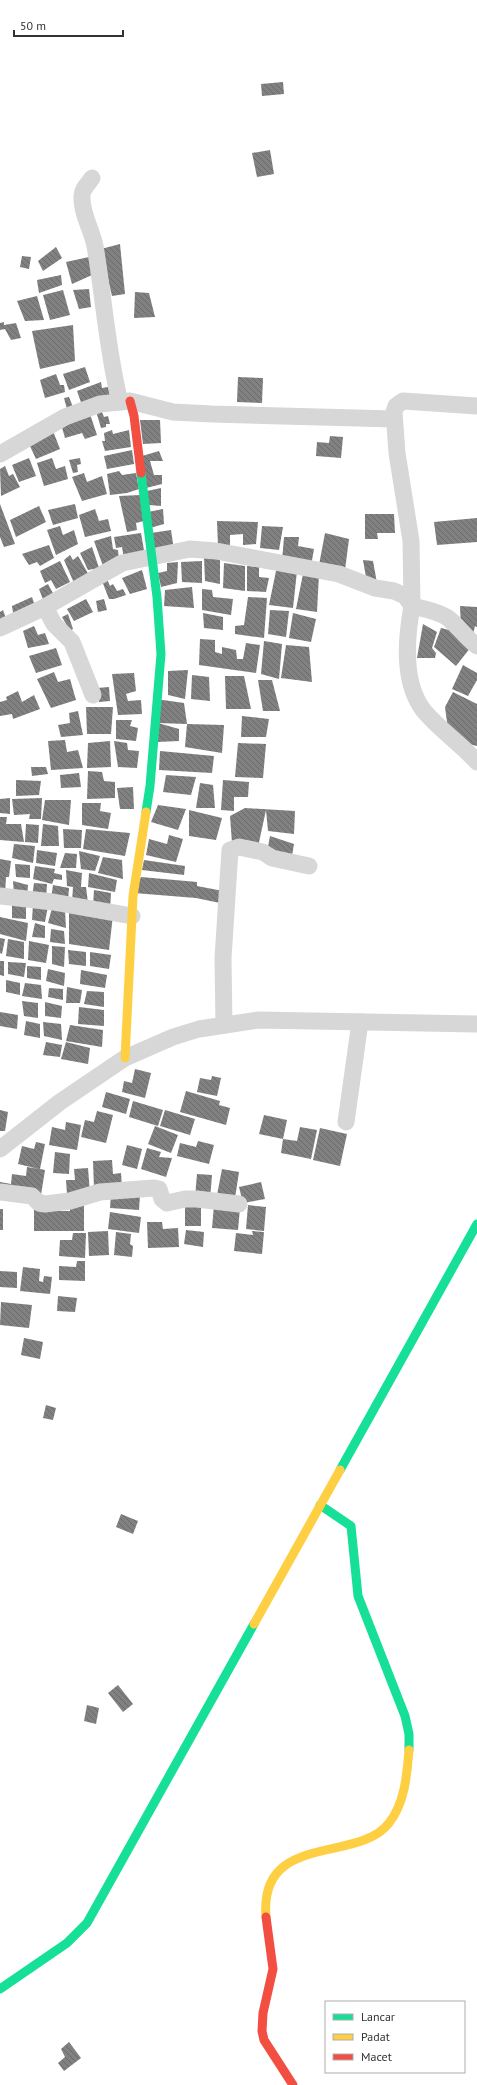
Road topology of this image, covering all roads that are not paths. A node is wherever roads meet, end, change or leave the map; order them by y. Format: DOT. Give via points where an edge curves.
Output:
graph roads {
  1 [pos="92,178"];
  2 [pos="125,402"];
  3 [pos="477,406"];
  4 [pos="394,419"];
  5 [pos="0,454"];
  6 [pos="151,557"];
  7 [pos="412,606"];
  8 [pos="45,607"];
  9 [pos="0,628"];
  10 [pos="477,646"];
  11 [pos="93,695"];
  12 [pos="477,762"];
  13 [pos="309,866"];
  14 [pos="0,896"];
  15 [pos="132,916"];
  16 [pos="360,1022"];
  17 [pos="477,1024"];
  18 [pos="224,1025"];
  19 [pos="124,1058"];
  20 [pos="346,1122"];
  21 [pos="0,1149"];
  22 [pos="0,1192"];
  23 [pos="239,1204"];
  24 [pos="477,1224"];
  25 [pos="320,1505"];
  26 [pos="0,1989"];
  27 [pos="293,2085"];
  1 -- 2 [label="street" via="82,191 82,198 103,292 115,382"];
  2 -- 4 [label="street" via="174,412"];
  2 -- 5 [label="street" via="100,404 66,416"];
  2 -- 6 [label="street" via="134,416"];
  3 -- 4 [label="street" via="402,401 396,406"];
  4 -- 7 [label="street" via="411,542"];
  6 -- 7 [label="street" via="190,549 216,550 339,574 375,588 394,591 404,596"];
  6 -- 8 [label="street" via="122,563"];
  6 -- 15 [label="street" via="161,654 150,786"];
  7 -- 10 [label="street" via="448,618"];
  7 -- 12 [label="street" via="406,636 407,663 415,695 423,710"];
  8 -- 9 [label="street"];
  8 -- 11 [label="street" via="54,624 72,642"];
  13 -- 18 [label="street" via="239,847 230,850 223,958"];
  14 -- 15 [label="street" via="54,902"];
  15 -- 19 [label="street" via="128,1024"];
  16 -- 17 [label="street"];
  16 -- 18 [label="street" via="258,1020"];
  16 -- 20 [label="street"];
  18 -- 19 [label="street" via="173,1037"];
  19 -- 21 [label="street" via="60,1102"];
  22 -- 23 [label="street" via="32,1196 39,1203 45,1204 70,1201 100,1192 154,1188 162,1191 162,1199 167,1203 197,1199"];
  24 -- 25 [label="street"];
  25 -- 26 [label="street" via="87,1923 67,1943"];
  25 -- 27 [label="street" via="351,1526 358,1594 403,1711 409,1735 409,1749 399,1805 388,1827 378,1834 300,1857 285,1865 274,1876 267,1890 265,1906 273,1969 261,2032"];
}
